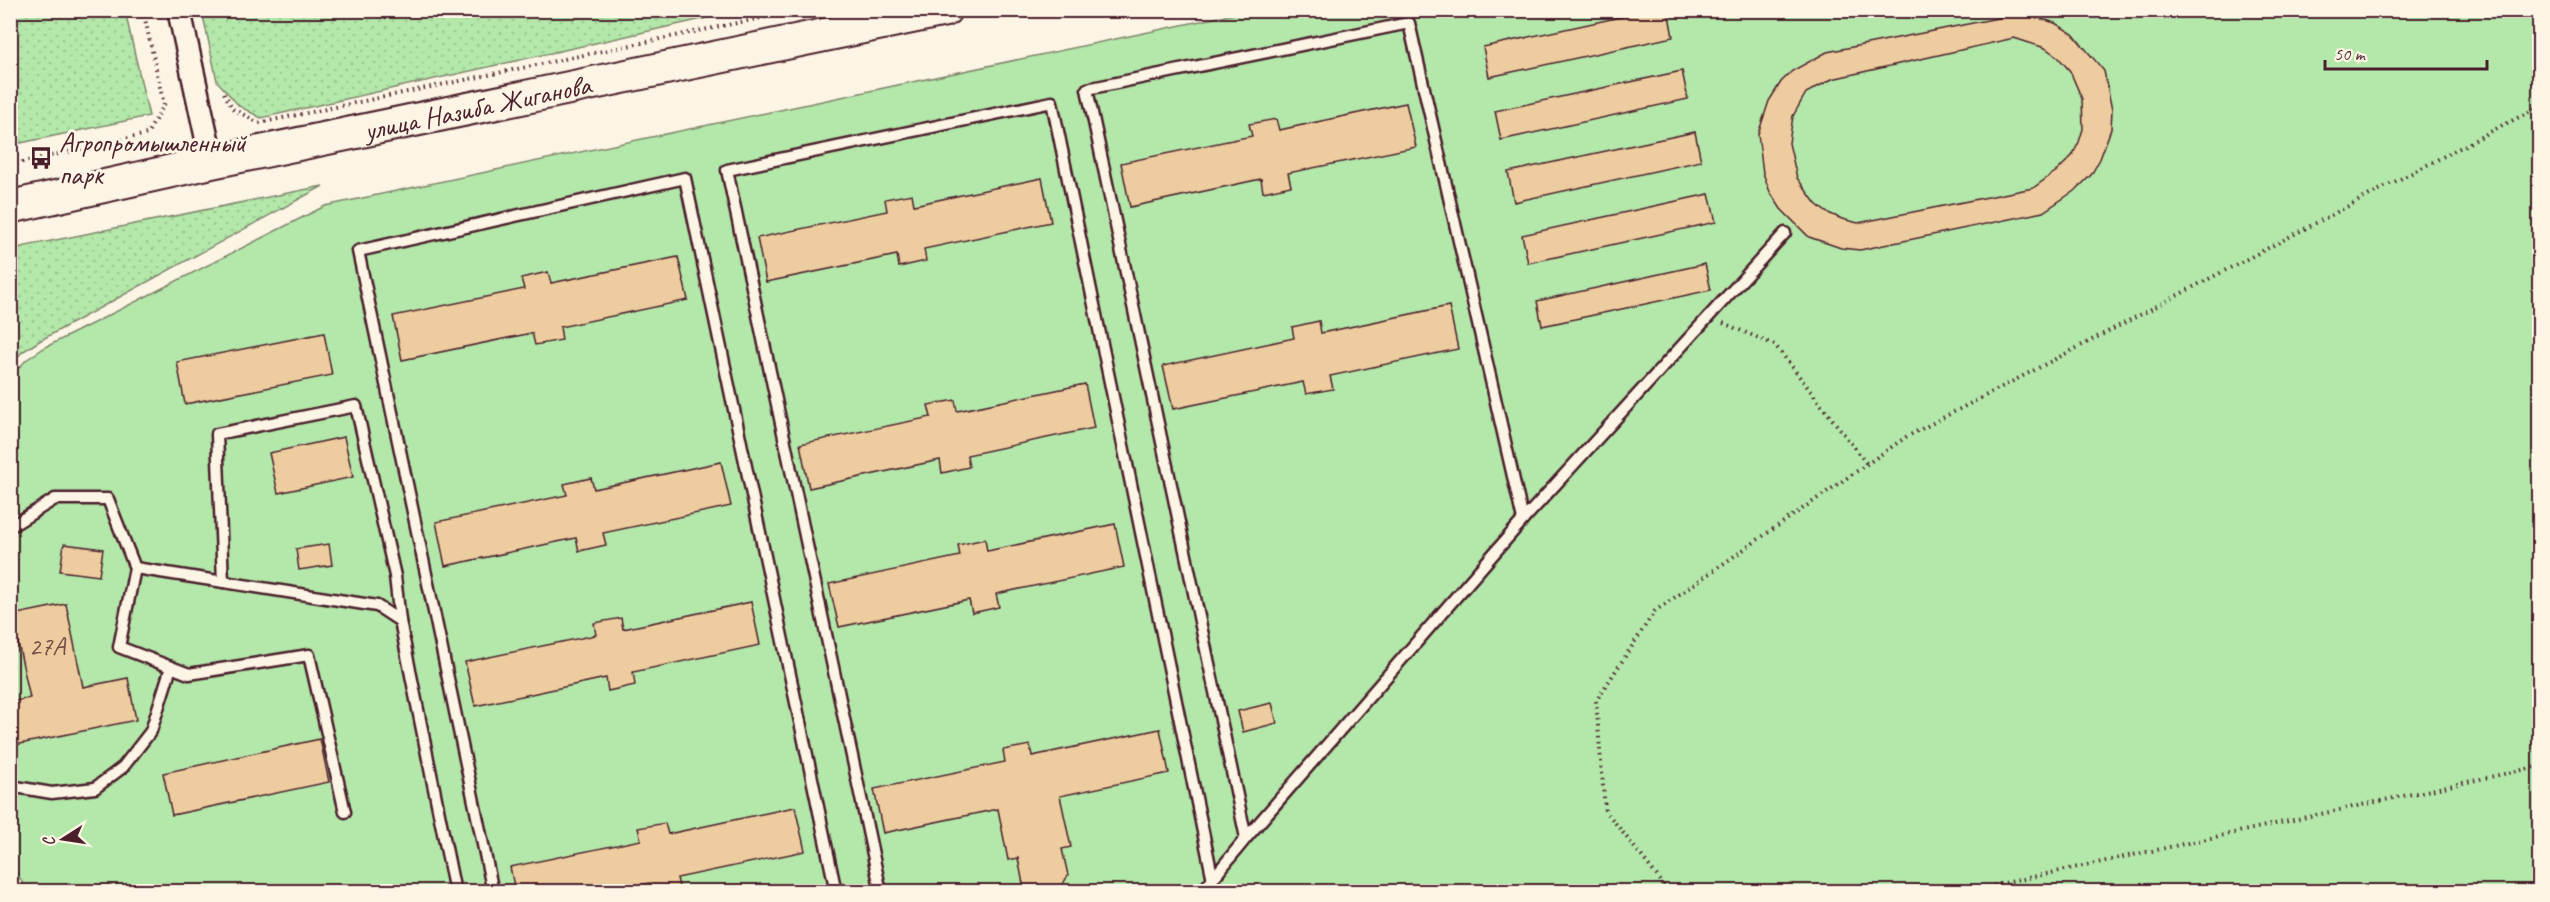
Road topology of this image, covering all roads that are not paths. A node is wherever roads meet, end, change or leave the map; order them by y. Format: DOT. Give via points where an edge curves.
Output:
graph roads {
  1 [pos="179,10"];
  2 [pos="945,10"];
  3 [pos="212,162"];
  4 [pos="10,207"];
  5 [pos="1785,233"];
  6 [pos="1523,520"];
  7 [pos="10,527"];
  8 [pos="135,568"];
  9 [pos="223,582"];
  10 [pos="400,621"];
  11 [pos="171,667"];
  12 [pos="10,786"];
  13 [pos="345,812"];
  14 [pos="1246,838"];
  15 [pos="1213,880"];
  16 [pos="455,891"];
  17 [pos="493,891"];
  18 [pos="836,891"];
  19 [pos="881,891"];
  20 [pos="1202,891"];
  1 -- 3 [label="street"];
  2 -- 3 [label="street, улица Назиба Жиганова"];
  3 -- 4 [label="street, улица Назиба Жиганова"];
  5 -- 6 [label="lane"];
  6 -- 14 [label="lane"];
  6 -- 14 [label="lane" via="1409,23 1087,89"];
  7 -- 8 [label="lane" via="55,499 108,499"];
  8 -- 9 [label="lane"];
  8 -- 11 [label="lane" via="119,647"];
  9 -- 10 [label="lane" via="377,606"];
  9 -- 10 [label="lane" via="217,434 356,406 395,576"];
  10 -- 16 [label="lane"];
  11 -- 12 [label="lane" via="151,731 123,767 94,788 52,793"];
  11 -- 13 [label="lane" via="189,674 309,655"];
  14 -- 15 [label="lane"];
  15 -- 19 [label="lane" via="1052,102 727,170"];
  15 -- 20 [label="lane"];
  17 -- 18 [label="lane" via="358,251 685,178"];
}
